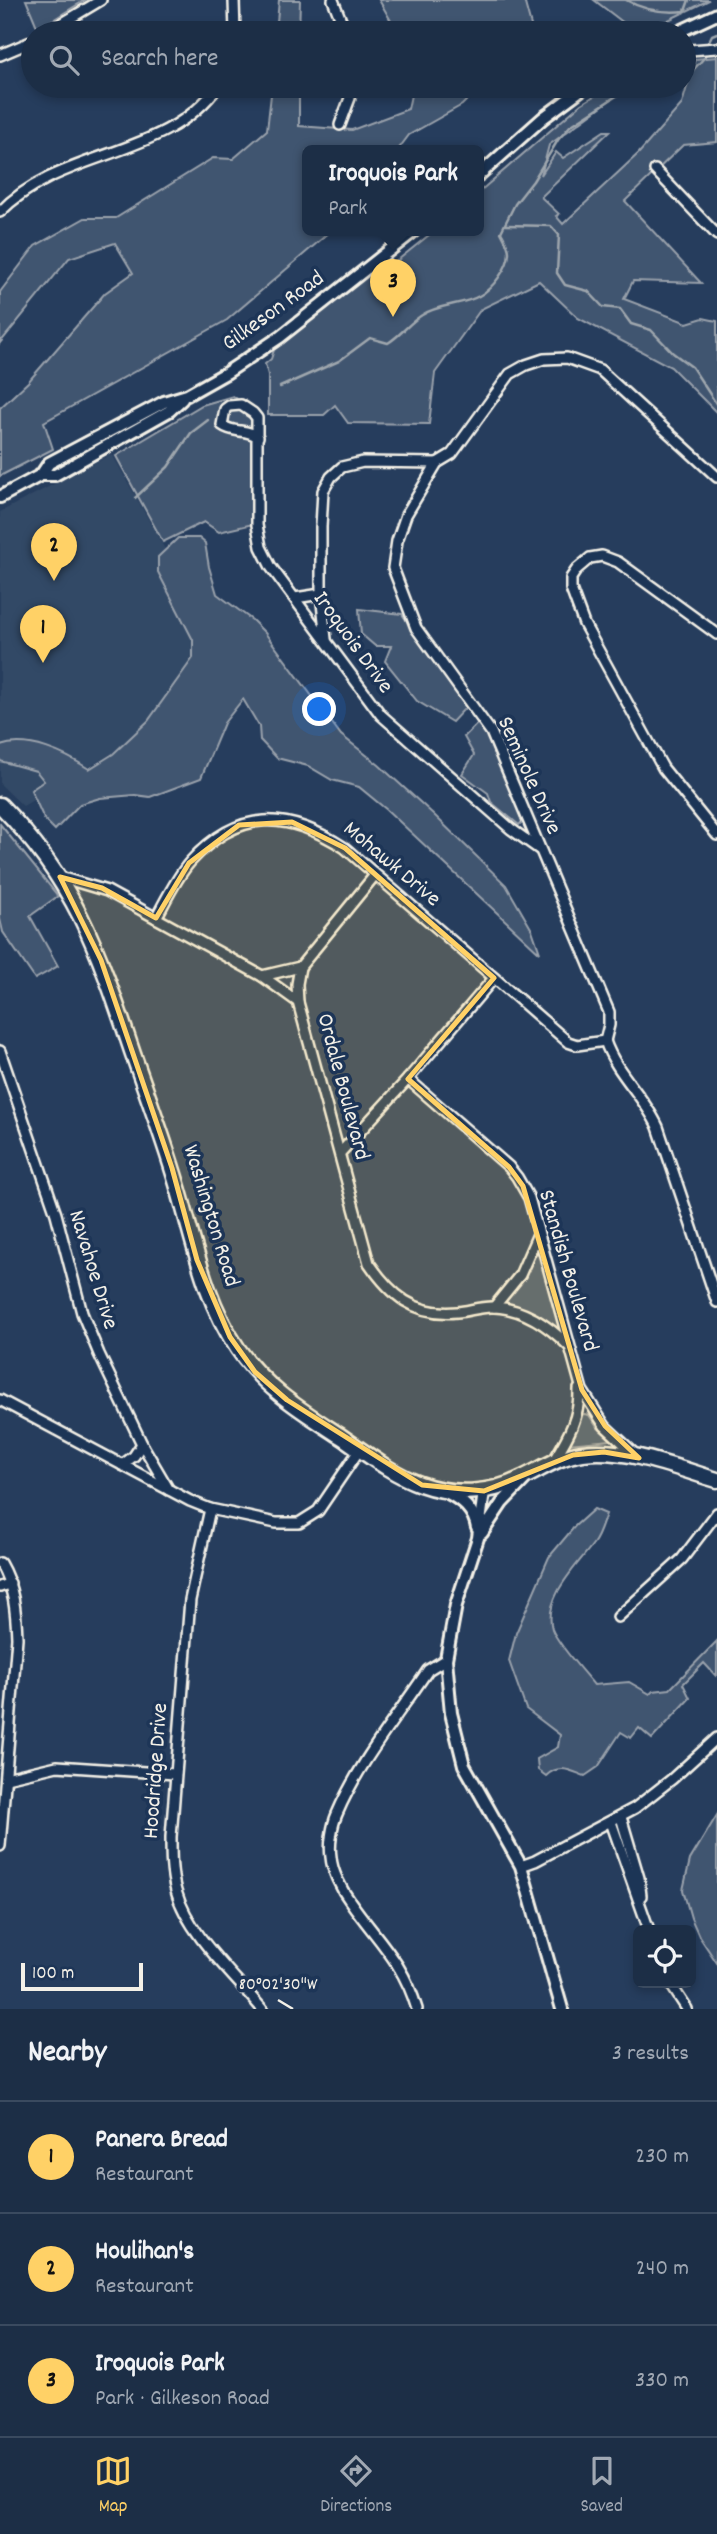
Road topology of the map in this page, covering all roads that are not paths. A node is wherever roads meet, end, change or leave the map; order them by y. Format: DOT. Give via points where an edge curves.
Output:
graph roads {
  1 [pos="101,0"];
  2 [pos="234,0"];
  3 [pos="333,0"];
  4 [pos="717,14"];
  5 [pos="66,21"];
  6 [pos="235,21"];
  7 [pos="341,21"];
  8 [pos="696,24"];
  9 [pos="21,46"];
  10 [pos="696,48"];
  11 [pos="717,48"];
  12 [pos="0,55"];
  13 [pos="208,98"];
  14 [pos="350,98"];
  15 [pos="570,98"];
  16 [pos="340,125"];
  17 [pos="655,170"];
  18 [pos="484,171"];
  19 [pos="0,212"];
  20 [pos="717,235"];
  21 [pos="408,236"];
  22 [pos="258,437"];
  23 [pos="437,463"];
  24 [pos="717,477"];
  25 [pos="0,496"];
  26 [pos="321,594"];
  27 [pos="295,598"];
  28 [pos="717,634"];
  29 [pos="326,640"];
  30 [pos="0,805"];
  31 [pos="717,835"];
  32 [pos="540,850"];
  33 [pos="375,876"];
  34 [pos="60,877"];
  35 [pos="156,918"];
  36 [pos="300,967"];
  37 [pos="261,976"];
  38 [pos="494,978"];
  39 [pos="298,1002"];
  40 [pos="605,1041"];
  41 [pos="0,1051"];
  42 [pos="408,1079"];
  43 [pos="340,1153"];
  44 [pos="538,1234"];
  45 [pos="717,1302"];
  46 [pos="495,1307"];
  47 [pos="569,1346"];
  48 [pos="578,1380"];
  49 [pos="0,1400"];
  50 [pos="142,1444"];
  51 [pos="360,1449"];
  52 [pos="639,1458"];
  53 [pos="553,1461"];
  54 [pos="122,1465"];
  55 [pos="528,1475"];
  56 [pos="717,1480"];
  57 [pos="169,1490"];
  58 [pos="444,1491"];
  59 [pos="484,1491"];
  60 [pos="210,1508"];
  61 [pos="717,1513"];
  62 [pos="478,1538"];
  63 [pos="0,1563"];
  64 [pos="10,1583"];
  65 [pos="0,1587"];
  66 [pos="618,1617"];
  67 [pos="446,1659"];
  68 [pos="717,1738"];
  69 [pos="175,1774"];
  70 [pos="6,1777"];
  71 [pos="2,1801"];
  72 [pos="621,1817"];
  73 [pos="611,1822"];
  74 [pos="0,1846"];
  75 [pos="630,1862"];
  76 [pos="521,1866"];
  77 [pos="648,1925"];
  78 [pos="673,1988"];
  79 [pos="262,2009"];
  80 [pos="417,2009"];
  81 [pos="562,2009"];
  82 [pos="687,2009"];
  1 -- 5 [label="street"];
  2 -- 6 [label="street"];
  3 -- 7 [label="street"];
  4 -- 8 [label="street"];
  9 -- 12 [label="street"];
  10 -- 11 [label="street"];
  13 -- 19 [label="street" via="176,127 35,184"];
  14 -- 16 [label="street"];
  15 -- 18 [label="street"];
  17 -- 20 [label="street"];
  21 -- 25 [label="street, Gilkeson Road" via="271,343 187,395 164,402 72,450 49,463 41,475"];
  22 -- 22 [label="street, Iroquois Drive" via="253,413 241,405 225,410 222,425 228,430"];
  22 -- 27 [label="street, Iroquois Drive" via="261,547"];
  23 -- 24 [label="street, Seminole Drive" via="452,454 510,374 544,359 567,358 600,370"];
  23 -- 26 [label="street" via="363,462 342,467 331,477 323,491"];
  23 -- 32 [label="street, Seminole Drive" via="406,515 393,568 416,628 491,732"];
  26 -- 27 [label="street"];
  26 -- 29 [label="street"];
  27 -- 29 [label="street, Iroquois Drive"];
  28 -- 31 [label="street" via="618,562 602,556 590,558 571,578 570,589 584,624 663,768"];
  29 -- 32 [label="street, Iroquois Drive" via="381,715"];
  30 -- 34 [label="main road, Washington Road"];
  32 -- 40 [label="street, Seminole Drive" via="609,1012"];
  33 -- 35 [label="street, Mohawk Drive" via="320,832 292,822 239,825 189,863"];
  33 -- 36 [label="street"];
  33 -- 38 [label="street, Mohawk Drive"];
  34 -- 35 [label="street, Ordale Boulevard" via="102,888"];
  34 -- 51 [label="main road, Washington Road" via="101,960 172,1168 199,1268 230,1337 275,1391"];
  35 -- 37 [label="street, Ordale Boulevard"];
  36 -- 37 [label="street"];
  36 -- 39 [label="street"];
  37 -- 39 [label="street, Ordale Boulevard"];
  38 -- 40 [label="street, Mohawk Drive" via="568,1042"];
  38 -- 42 [label="street"];
  39 -- 43 [label="street, Ordale Boulevard"];
  40 -- 45 [label="street" via="658,1127"];
  41 -- 50 [label="street, Navahoe Drive" via="55,1214 82,1313"];
  42 -- 43 [label="street"];
  42 -- 44 [label="street, Standish Boulevard" via="517,1177 529,1198"];
  43 -- 46 [label="street, Ordale Boulevard" via="369,1263 400,1300 427,1310 453,1312"];
  44 -- 46 [label="street" via="520,1275"];
  44 -- 47 [label="street, Standish Boulevard"];
  46 -- 47 [label="street, Ordale Boulevard" via="527,1315 552,1329"];
  47 -- 48 [label="street, Standish Boulevard"];
  48 -- 52 [label="street, Standish Boulevard" via="598,1417"];
  48 -- 53 [label="street" via="576,1418"];
  49 -- 54 [label="street"];
  50 -- 54 [label="street"];
  50 -- 57 [label="street, Navahoe Drive"];
  51 -- 58 [label="main road, Washington Road" via="402,1476"];
  51 -- 60 [label="street" via="323,1505 306,1520 284,1525"];
  52 -- 53 [label="main road, Washington Road" via="594,1452"];
  52 -- 56 [label="main road, Washington Road"];
  53 -- 55 [label="main road, Washington Road"];
  54 -- 57 [label="street"];
  55 -- 59 [label="main road, Washington Road"];
  55 -- 62 [label="street"];
  57 -- 60 [label="street"];
  58 -- 59 [label="main road, Washington Road"];
  58 -- 62 [label="street" via="471,1511"];
  59 -- 62 [label="street"];
  60 -- 69 [label="street, Hoodridge Drive" via="190,1600"];
  61 -- 66 [label="street" via="682,1559"];
  62 -- 67 [label="street" via="456,1605"];
  63 -- 64 [label="street"];
  64 -- 65 [label="street"];
  64 -- 70 [label="street" via="17,1638"];
  67 -- 76 [label="street" via="451,1713 464,1765"];
  67 -- 80 [label="street" via="428,1670 360,1771 336,1816 330,1857 349,1900 394,1956"];
  68 -- 72 [label="street" via="663,1787"];
  69 -- 70 [label="street" via="57,1766"];
  69 -- 79 [label="street, Hoodridge Drive" via="171,1864 176,1892 197,1931"];
  70 -- 71 [label="street"];
  71 -- 74 [label="street"];
  72 -- 73 [label="street"];
  72 -- 75 [label="street"];
  73 -- 75 [label="street"];
  73 -- 76 [label="street"];
  75 -- 77 [label="street" via="639,1878"];
  76 -- 81 [label="street"];
  78 -- 82 [label="street"];
}
